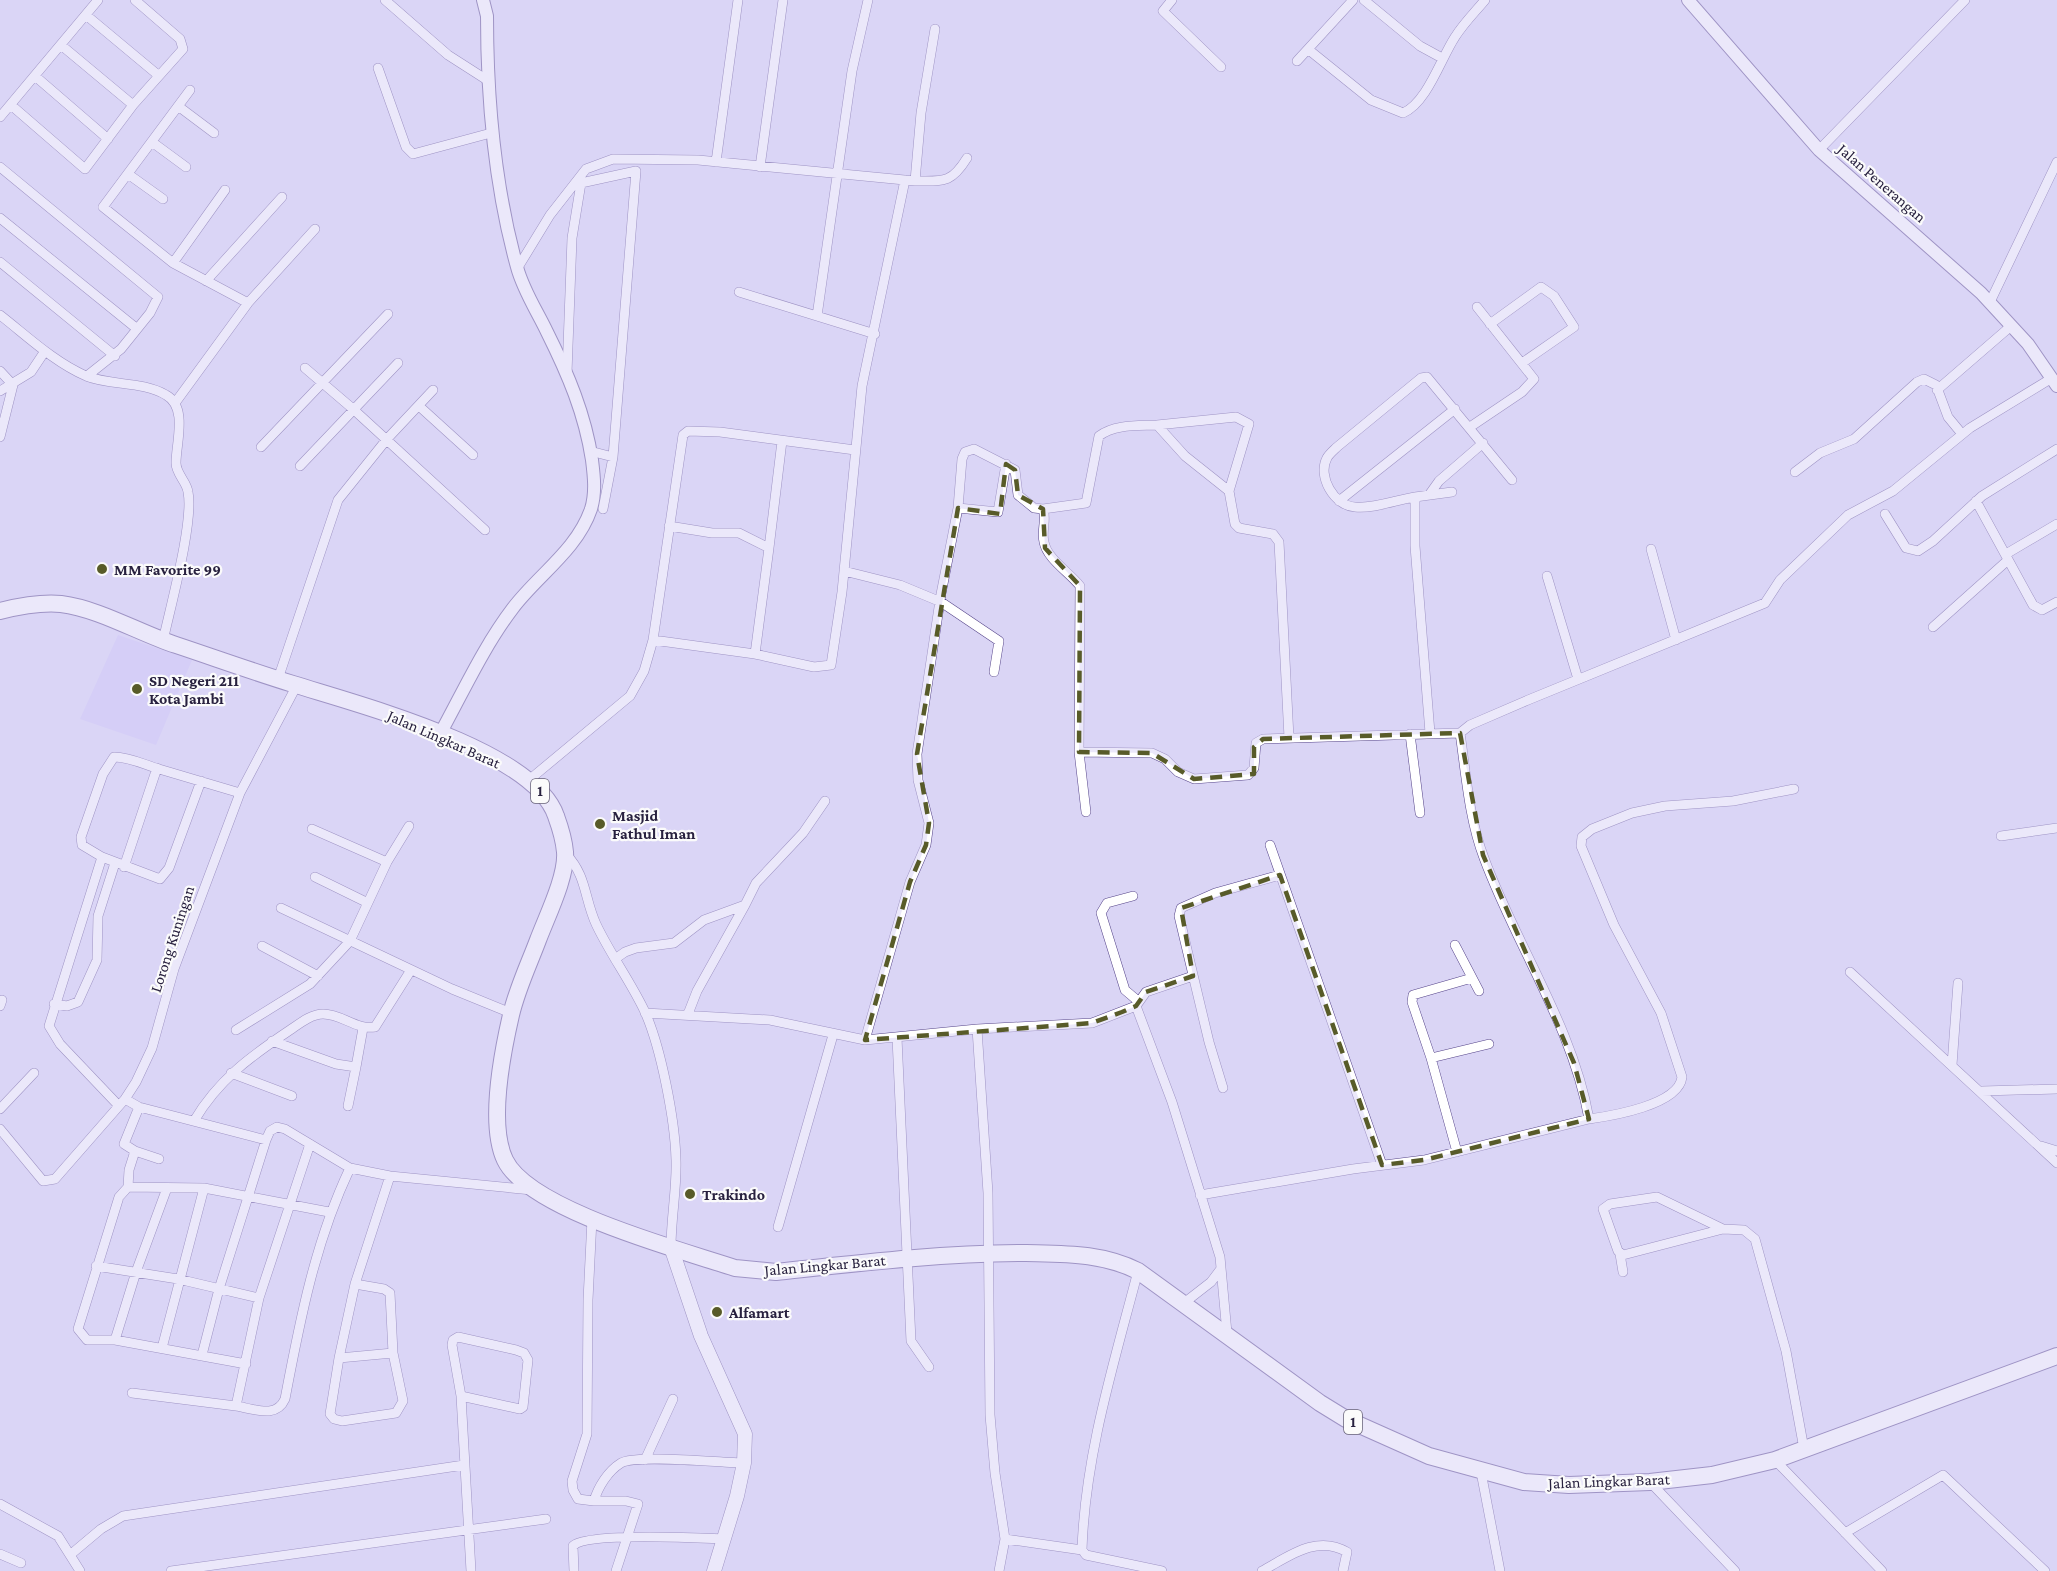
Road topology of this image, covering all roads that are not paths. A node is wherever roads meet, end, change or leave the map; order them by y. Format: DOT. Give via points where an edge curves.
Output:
graph roads {
  1 [pos="98,0"];
  2 [pos="135,0"];
  3 [pos="385,0"];
  4 [pos="483,0"];
  5 [pos="738,0"];
  6 [pos="783,0"];
  7 [pos="868,0"];
  8 [pos="1172,0"];
  9 [pos="1353,0"];
  10 [pos="1364,0"];
  11 [pos="1485,0"];
  12 [pos="1688,0"];
  13 [pos="1965,0"];
  14 [pos="86,15"];
  15 [pos="934,29"];
  16 [pos="61,45"];
  17 [pos="1309,50"];
  18 [pos="1442,58"];
  19 [pos="1297,61"];
  20 [pos="1221,67"];
  21 [pos="378,68"];
  22 [pos="158,75"];
  23 [pos="35,76"];
  24 [pos="487,80"];
  25 [pos="190,90"];
  26 [pos="11,105"];
  27 [pos="133,105"];
  28 [pos="178,106"];
  29 [pos="0,117"];
  30 [pos="214,133"];
  31 [pos="491,133"];
  32 [pos="108,139"];
  33 [pos="152,142"];
  34 [pos="1819,150"];
  35 [pos="967,158"];
  36 [pos="717,162"];
  37 [pos="2057,162"];
  38 [pos="760,166"];
  39 [pos="0,167"];
  40 [pos="186,167"];
  41 [pos="586,169"];
  42 [pos="128,174"];
  43 [pos="837,174"];
  44 [pos="910,180"];
  45 [pos="581,183"];
  46 [pos="2047,184"];
  47 [pos="2057,188"];
  48 [pos="225,190"];
  49 [pos="282,196"];
  50 [pos="163,199"];
  51 [pos="0,218"];
  52 [pos="315,229"];
  53 [pos="0,262"];
  54 [pos="173,263"];
  55 [pos="518,269"];
  56 [pos="206,281"];
  57 [pos="739,292"];
  58 [pos="1990,302"];
  59 [pos="248,303"];
  60 [pos="1477,307"];
  61 [pos="388,314"];
  62 [pos="0,315"];
  63 [pos="817,316"];
  64 [pos="1490,324"];
  65 [pos="2011,326"];
  66 [pos="136,328"];
  67 [pos="875,334"];
  68 [pos="45,351"];
  69 [pos="115,356"];
  70 [pos="398,363"];
  71 [pos="1522,363"];
  72 [pos="305,368"];
  73 [pos="0,371"];
  74 [pos="567,373"];
  75 [pos="87,376"];
  76 [pos="322,381"];
  77 [pos="2054,382"];
  78 [pos="13,385"];
  79 [pos="433,390"];
  80 [pos="1937,390"];
  81 [pos="0,391"];
  82 [pos="176,403"];
  83 [pos="419,406"];
  84 [pos="353,409"];
  85 [pos="1455,409"];
  86 [pos="1157,425"];
  87 [pos="1470,427"];
  88 [pos="1962,434"];
  89 [pos="0,437"];
  90 [pos="387,439"];
  91 [pos="782,441"];
  92 [pos="1484,443"];
  93 [pos="261,447"];
  94 [pos="2057,449"];
  95 [pos="855,450"];
  96 [pos="590,451"];
  97 [pos="473,455"];
  98 [pos="613,457"];
  99 [pos="1006,464"];
  100 [pos="300,466"];
  101 [pos="1795,472"];
  102 [pos="1512,480"];
  103 [pos="1229,491"];
  104 [pos="1452,492"];
  105 [pos="1430,495"];
  106 [pos="1414,497"];
  107 [pos="1339,501"];
  108 [pos="1976,501"];
  109 [pos="958,508"];
  110 [pos="603,509"];
  111 [pos="1043,509"];
  112 [pos="1884,514"];
  113 [pos="2057,524"];
  114 [pos="669,526"];
  115 [pos="485,530"];
  116 [pos="769,548"];
  117 [pos="1651,549"];
  118 [pos="2007,557"];
  119 [pos="844,571"];
  120 [pos="1547,576"];
  121 [pos="941,602"];
  122 [pos="2057,602"];
  123 [pos="0,611"];
  124 [pos="1933,627"];
  125 [pos="653,640"];
  126 [pos="1676,640"];
  127 [pos="163,641"];
  128 [pos="755,654"];
  129 [pos="994,672"];
  130 [pos="278,679"];
  131 [pos="1578,679"];
  132 [pos="297,685"];
  133 [pos="1430,733"];
  134 [pos="1460,733"];
  135 [pos="440,734"];
  136 [pos="1410,734"];
  137 [pos="1289,738"];
  138 [pos="1079,752"];
  139 [pos="157,768"];
  140 [pos="529,780"];
  141 [pos="201,781"];
  142 [pos="1794,789"];
  143 [pos="240,793"];
  144 [pos="825,801"];
  145 [pos="1086,812"];
  146 [pos="1420,813"];
  147 [pos="409,826"];
  148 [pos="312,828"];
  149 [pos="2057,828"];
  150 [pos="2001,836"];
  151 [pos="1269,845"];
  152 [pos="566,854"];
  153 [pos="102,857"];
  154 [pos="387,862"];
  155 [pos="120,865"];
  156 [pos="1280,875"];
  157 [pos="315,877"];
  158 [pos="1133,896"];
  159 [pos="366,902"];
  160 [pos="745,905"];
  161 [pos="281,908"];
  162 [pos="350,941"];
  163 [pos="1455,945"];
  164 [pos="262,946"];
  165 [pos="615,959"];
  166 [pos="411,970"];
  167 [pos="1850,972"];
  168 [pos="318,976"];
  169 [pos="1193,976"];
  170 [pos="1472,978"];
  171 [pos="1958,983"];
  172 [pos="1479,991"];
  173 [pos="1137,1003"];
  174 [pos="54,1004"];
  175 [pos="512,1013"];
  176 [pos="645,1013"];
  177 [pos="688,1014"];
  178 [pos="363,1028"];
  179 [pos="977,1029"];
  180 [pos="236,1030"];
  181 [pos="832,1035"];
  182 [pos="897,1038"];
  183 [pos="865,1040"];
  184 [pos="272,1041"];
  185 [pos="1489,1044"];
  186 [pos="1431,1058"];
  187 [pos="1952,1065"];
  188 [pos="356,1067"];
  189 [pos="34,1073"];
  190 [pos="231,1073"];
  191 [pos="1223,1088"];
  192 [pos="2057,1089"];
  193 [pos="1982,1091"];
  194 [pos="292,1096"];
  195 [pos="122,1103"];
  196 [pos="348,1106"];
  197 [pos="139,1107"];
  198 [pos="0,1109"];
  199 [pos="1589,1119"];
  200 [pos="194,1121"];
  201 [pos="0,1129"];
  202 [pos="266,1140"];
  203 [pos="310,1144"];
  204 [pos="2038,1145"];
  205 [pos="135,1151"];
  206 [pos="2057,1151"];
  207 [pos="1457,1152"];
  208 [pos="159,1159"];
  209 [pos="2057,1163"];
  210 [pos="1382,1166"];
  211 [pos="350,1168"];
  212 [pos="390,1176"];
  213 [pos="128,1187"];
  214 [pos="167,1188"];
  215 [pos="204,1188"];
  216 [pos="534,1191"];
  217 [pos="248,1195"];
  218 [pos="1200,1195"];
  219 [pos="288,1205"];
  220 [pos="329,1212"];
  221 [pos="592,1219"];
  222 [pos="778,1227"];
  223 [pos="1722,1229"];
  224 [pos="671,1246"];
  225 [pos="988,1253"];
  226 [pos="1620,1254"];
  227 [pos="906,1258"];
  228 [pos="96,1266"];
  229 [pos="1220,1270"];
  230 [pos="1138,1271"];
  231 [pos="136,1272"];
  232 [pos="1623,1272"];
  233 [pos="178,1279"];
  234 [pos="355,1284"];
  235 [pos="219,1288"];
  236 [pos="259,1298"];
  237 [pos="1184,1303"];
  238 [pos="1227,1333"];
  239 [pos="115,1340"];
  240 [pos="162,1348"];
  241 [pos="393,1353"];
  242 [pos="202,1355"];
  243 [pos="2057,1356"];
  244 [pos="339,1358"];
  245 [pos="246,1364"];
  246 [pos="929,1367"];
  247 [pos="132,1393"];
  248 [pos="461,1396"];
  249 [pos="673,1399"];
  250 [pos="236,1406"];
  251 [pos="1804,1449"];
  252 [pos="645,1460"];
  253 [pos="1775,1460"];
  254 [pos="744,1463"];
  255 [pos="464,1465"];
  256 [pos="1481,1472"];
  257 [pos="1650,1482"];
  258 [pos="594,1501"];
  259 [pos="0,1504"];
  260 [pos="546,1519"];
  261 [pos="468,1531"];
  262 [pos="1845,1533"];
  263 [pos="629,1536"];
  264 [pos="724,1539"];
  265 [pos="1005,1539"];
  266 [pos="1083,1550"];
  267 [pos="0,1554"];
  268 [pos="70,1555"];
  269 [pos="21,1563"];
  270 [pos="1156,1570"];
  271 [pos="80,1571"];
  272 [pos="171,1571"];
  273 [pos="471,1571"];
  274 [pos="574,1571"];
  275 [pos="616,1571"];
  276 [pos="714,1571"];
  277 [pos="999,1571"];
  278 [pos="1262,1571"];
  279 [pos="1343,1571"];
  280 [pos="1500,1571"];
  281 [pos="1735,1571"];
  282 [pos="1882,1571"];
  283 [pos="2045,1571"];
  1 -- 14 [label="street"];
  2 -- 22 [label="street" via="183,43 183,49"];
  3 -- 24 [label="street" via="448,55"];
  4 -- 24 [label="street" via="487,16"];
  5 -- 36 [label="street"];
  6 -- 38 [label="street"];
  7 -- 43 [label="street" via="852,71"];
  8 -- 20 [label="street" via="1162,11"];
  9 -- 17 [label="street"];
  10 -- 18 [label="street" via="1420,46"];
  11 -- 18 [label="street"];
  12 -- 34 [label="street, Jalan Penerangan"];
  13 -- 34 [label="street"];
  14 -- 16 [label="street"];
  14 -- 22 [label="street"];
  15 -- 44 [label="street"];
  16 -- 23 [label="street"];
  16 -- 27 [label="street"];
  17 -- 18 [label="street" via="1371,100 1403,114 1437,73"];
  17 -- 19 [label="street"];
  21 -- 31 [label="street" via="406,147 413,154"];
  22 -- 27 [label="street"];
  23 -- 26 [label="street"];
  23 -- 32 [label="street"];
  24 -- 31 [label="street"];
  25 -- 28 [label="street"];
  26 -- 29 [label="street"];
  26 -- 32 [label="street" via="85,169"];
  27 -- 32 [label="street"];
  28 -- 30 [label="street"];
  28 -- 33 [label="street"];
  31 -- 55 [label="street" via="502,204"];
  33 -- 40 [label="street"];
  33 -- 42 [label="street"];
  34 -- 58 [label="street, Jalan Penerangan"];
  35 -- 44 [label="street" via="947,181"];
  36 -- 38 [label="street"];
  36 -- 41 [label="street" via="613,159"];
  37 -- 46 [label="street"];
  38 -- 43 [label="street"];
  39 -- 66 [label="street" via="158,297"];
  41 -- 45 [label="street"];
  41 -- 55 [label="street" via="550,215"];
  42 -- 50 [label="street"];
  42 -- 54 [label="street" via="103,207"];
  43 -- 44 [label="street"];
  43 -- 63 [label="street"];
  44 -- 67 [label="street"];
  45 -- 74 [label="street" via="572,238"];
  45 -- 98 [label="street" via="636,171"];
  46 -- 47 [label="street"];
  46 -- 58 [label="street"];
  48 -- 54 [label="street"];
  49 -- 56 [label="street"];
  51 -- 66 [label="street"];
  52 -- 59 [label="street"];
  53 -- 69 [label="street"];
  54 -- 56 [label="street"];
  55 -- 74 [label="street"];
  56 -- 59 [label="street"];
  57 -- 63 [label="street"];
  58 -- 65 [label="street, Jalan Penerangan"];
  59 -- 82 [label="street"];
  60 -- 64 [label="street"];
  61 -- 76 [label="street"];
  62 -- 68 [label="street"];
  63 -- 67 [label="street"];
  64 -- 71 [label="street"];
  64 -- 71 [label="street" via="1541,287 1578,324"];
  65 -- 77 [label="street, Jalan Penerangan"];
  65 -- 80 [label="street"];
  66 -- 69 [label="street"];
  67 -- 95 [label="street" via="862,386"];
  68 -- 75 [label="street"];
  68 -- 78 [label="street" via="31,372"];
  69 -- 75 [label="street"];
  70 -- 84 [label="street"];
  71 -- 87 [label="street" via="1534,379 1532,384"];
  72 -- 76 [label="street"];
  73 -- 78 [label="street"];
  74 -- 96 [label="street" via="584,418"];
  75 -- 82 [label="street" via="139,386 166,395"];
  76 -- 84 [label="street"];
  76 -- 93 [label="street"];
  77 -- 88 [label="street"];
  78 -- 81 [label="street"];
  78 -- 89 [label="street"];
  79 -- 83 [label="street"];
  80 -- 88 [label="street" via="1948,417"];
  80 -- 101 [label="street" via="1930,380 1920,380 1854,439 1820,453"];
  82 -- 127 [label="street" via="176,467 189,492 188,519"];
  83 -- 90 [label="street"];
  83 -- 97 [label="street"];
  84 -- 90 [label="street"];
  84 -- 100 [label="street"];
  85 -- 87 [label="street"];
  85 -- 107 [label="street"];
  85 -- 107 [label="street" via="1427,377 1414,384 1327,458 1325,479"];
  86 -- 103 [label="street" via="1185,456"];
  86 -- 103 [label="street" via="1236,417 1245,420 1249,424 1248,435"];
  86 -- 111 [label="street" via="1105,431 1096,441 1086,503"];
  87 -- 92 [label="street"];
  88 -- 126 [label="street" via="1904,483 1848,515 1780,580 1765,603"];
  90 -- 115 [label="street"];
  90 -- 130 [label="street" via="338,500"];
  91 -- 95 [label="street"];
  91 -- 114 [label="street" via="688,431 681,442"];
  91 -- 116 [label="street"];
  92 -- 102 [label="street"];
  92 -- 105 [label="street" via="1439,481"];
  94 -- 108 [label="street"];
  95 -- 119 [label="street"];
  96 -- 98 [label="street"];
  96 -- 135 [label="street" via="595,481 585,524 569,548 512,610"];
  98 -- 110 [label="street"];
  99 -- 109 [label="street" via="998,512"];
  99 -- 109 [label="street" via="980,450 965,452"];
  99 -- 111 [label="street" via="1015,470 1018,495 1034,508"];
  103 -- 137 [label="street" via="1235,524 1273,534 1279,542"];
  104 -- 105 [label="street"];
  105 -- 106 [label="street"];
  106 -- 107 [label="street" via="1356,508"];
  106 -- 133 [label="street"];
  108 -- 112 [label="street" via="1918,551 1906,548"];
  108 -- 118 [label="street"];
  109 -- 121 [label="street"];
  111 -- 138 [label="street" via="1046,548 1080,586"];
  113 -- 118 [label="street"];
  114 -- 116 [label="street" via="712,533 739,532"];
  114 -- 125 [label="street"];
  116 -- 128 [label="street"];
  117 -- 126 [label="street"];
  118 -- 122 [label="street" via="2035,608 2045,609"];
  118 -- 124 [label="street"];
  119 -- 121 [label="street" via="900,585"];
  119 -- 128 [label="street" via="831,664 814,667"];
  120 -- 131 [label="street"];
  121 -- 129 [label="street" via="999,641"];
  121 -- 183 [label="street" via="917,754 918,780 929,823 926,845 910,882"];
  123 -- 127 [label="highway, Jalan Lingkar Barat / 1" via="42,603 63,604"];
  125 -- 128 [label="street"];
  125 -- 140 [label="street" via="644,671 630,696"];
  126 -- 131 [label="street"];
  127 -- 130 [label="highway, Jalan Lingkar Barat / 1"];
  130 -- 132 [label="highway, Jalan Lingkar Barat / 1"];
  131 -- 134 [label="street"];
  132 -- 135 [label="highway, Jalan Lingkar Barat / 1"];
  132 -- 143 [label="street, Lorong Kuningan"];
  133 -- 134 [label="street"];
  133 -- 136 [label="street"];
  134 -- 199 [label="street" via="1482,855 1574,1063"];
  135 -- 140 [label="highway, Jalan Lingkar Barat / 1" via="490,756"];
  136 -- 137 [label="street"];
  136 -- 146 [label="street"];
  137 -- 138 [label="street" via="1259,740 1254,747 1254,768 1248,775 1194,779 1152,753"];
  138 -- 145 [label="street"];
  139 -- 141 [label="street"];
  139 -- 153 [label="street" via="121,757 109,762 81,842"];
  139 -- 155 [label="street"];
  140 -- 152 [label="highway, Jalan Lingkar Barat / 1" via="555,812"];
  141 -- 143 [label="street"];
  141 -- 155 [label="street" via="164,875 157,879"];
  142 -- 199 [label="street" via="1632,813 1582,837 1581,846 1614,925 1661,1013 1682,1077 1676,1090 1632,1112"];
  143 -- 195 [label="street, Lorong Kuningan" via="174,969 152,1048"];
  144 -- 160 [label="street" via="803,833 756,883"];
  147 -- 154 [label="street"];
  148 -- 154 [label="street"];
  149 -- 150 [label="street"];
  151 -- 156 [label="street"];
  152 -- 165 [label="street" via="584,878 590,909"];
  152 -- 175 [label="highway, Jalan Lingkar Barat / 1"];
  153 -- 155 [label="street"];
  153 -- 174 [label="street"];
  154 -- 159 [label="street"];
  155 -- 174 [label="street" via="100,901 97,960 89,981 78,1002 67,1006"];
  156 -- 169 [label="street" via="1215,893 1181,908 1179,915"];
  156 -- 210 [label="street"];
  157 -- 159 [label="street"];
  158 -- 173 [label="street" via="1107,903 1101,913 1125,990"];
  159 -- 162 [label="street"];
  160 -- 165 [label="street" via="704,920 674,943 636,948"];
  160 -- 177 [label="street"];
  161 -- 162 [label="street"];
  162 -- 166 [label="street"];
  162 -- 168 [label="street"];
  163 -- 170 [label="street"];
  164 -- 168 [label="street"];
  165 -- 176 [label="street"];
  166 -- 175 [label="street"];
  166 -- 178 [label="street" via="379,1023"];
  167 -- 187 [label="street"];
  168 -- 180 [label="street"];
  169 -- 173 [label="street" via="1146,992"];
  169 -- 191 [label="street"];
  170 -- 172 [label="street"];
  170 -- 186 [label="street" via="1413,995"];
  171 -- 187 [label="street"];
  173 -- 179 [label="street" via="1092,1023"];
  173 -- 218 [label="street"];
  174 -- 195 [label="street" via="51,1032"];
  175 -- 216 [label="highway, Jalan Lingkar Barat / 1" via="495,1127 506,1162"];
  176 -- 177 [label="street"];
  176 -- 224 [label="street" via="664,1077 674,1133"];
  177 -- 181 [label="street" via="770,1020"];
  178 -- 184 [label="street" via="323,1014 304,1020"];
  178 -- 188 [label="street"];
  179 -- 182 [label="street"];
  179 -- 225 [label="street"];
  181 -- 183 [label="street"];
  181 -- 222 [label="street"];
  182 -- 183 [label="street"];
  182 -- 227 [label="street"];
  184 -- 188 [label="street" via="336,1064"];
  184 -- 190 [label="street"];
  185 -- 186 [label="street"];
  186 -- 207 [label="street"];
  187 -- 193 [label="street"];
  188 -- 196 [label="street"];
  189 -- 198 [label="street"];
  190 -- 194 [label="street"];
  190 -- 200 [label="street"];
  192 -- 193 [label="street"];
  193 -- 204 [label="street"];
  195 -- 197 [label="street"];
  195 -- 201 [label="street, Lorong Kuningan" via="55,1179 48,1182 42,1181"];
  197 -- 200 [label="street"];
  197 -- 205 [label="street" via="124,1142"];
  199 -- 207 [label="street"];
  200 -- 202 [label="street"];
  202 -- 203 [label="street" via="277,1127"];
  202 -- 217 [label="street"];
  203 -- 211 [label="street"];
  203 -- 219 [label="street"];
  204 -- 206 [label="street"];
  204 -- 209 [label="street"];
  205 -- 208 [label="street"];
  205 -- 213 [label="street"];
  207 -- 210 [label="street"];
  210 -- 218 [label="street"];
  211 -- 212 [label="street"];
  211 -- 220 [label="street"];
  212 -- 216 [label="street"];
  212 -- 234 [label="street"];
  213 -- 214 [label="street"];
  213 -- 228 [label="street" via="119,1197"];
  214 -- 215 [label="street"];
  214 -- 231 [label="street"];
  215 -- 217 [label="street"];
  215 -- 233 [label="street"];
  216 -- 221 [label="highway, Jalan Lingkar Barat / 1"];
  217 -- 219 [label="street"];
  217 -- 235 [label="street"];
  218 -- 229 [label="street" via="1220,1257"];
  219 -- 220 [label="street"];
  219 -- 236 [label="street"];
  220 -- 250 [label="street" via="301,1313 281,1408 274,1412"];
  221 -- 224 [label="highway, Jalan Lingkar Barat / 1"];
  221 -- 258 [label="street" via="587,1434 572,1481 578,1500"];
  223 -- 226 [label="street"];
  223 -- 226 [label="street" via="1657,1197 1610,1204 1603,1209"];
  223 -- 251 [label="street" via="1740,1228 1755,1239 1786,1351"];
  224 -- 227 [label="highway, Jalan Lingkar Barat / 1" via="735,1268 776,1272"];
  224 -- 254 [label="main road" via="701,1336 741,1422 745,1434"];
  225 -- 227 [label="highway, Jalan Lingkar Barat / 1"];
  225 -- 230 [label="highway, Jalan Lingkar Barat / 1" via="1083,1254 1113,1260"];
  225 -- 265 [label="street" via="990,1415"];
  226 -- 232 [label="street"];
  227 -- 246 [label="street" via="912,1344"];
  228 -- 231 [label="street"];
  228 -- 239 [label="street" via="78,1329 87,1340"];
  229 -- 237 [label="street"];
  229 -- 238 [label="street"];
  230 -- 237 [label="highway, Jalan Lingkar Barat / 1"];
  230 -- 266 [label="street" via="1103,1405 1087,1486"];
  231 -- 233 [label="street"];
  231 -- 239 [label="street"];
  233 -- 235 [label="street"];
  233 -- 240 [label="street"];
  234 -- 241 [label="street" via="390,1293"];
  234 -- 244 [label="street"];
  235 -- 236 [label="street"];
  235 -- 242 [label="street"];
  236 -- 245 [label="street"];
  237 -- 238 [label="highway, Jalan Lingkar Barat / 1"];
  238 -- 256 [label="highway, Jalan Lingkar Barat / 1" via="1332,1412 1429,1456"];
  239 -- 240 [label="street"];
  240 -- 242 [label="street"];
  241 -- 244 [label="street"];
  241 -- 244 [label="street" via="403,1401 401,1409 342,1421 330,1414"];
  242 -- 245 [label="street"];
  243 -- 251 [label="highway, Jalan Lingkar Barat / 1"];
  245 -- 250 [label="street"];
  247 -- 250 [label="street"];
  248 -- 248 [label="street" via="524,1407 528,1360 524,1353 458,1337 452,1345"];
  248 -- 255 [label="street"];
  249 -- 252 [label="street"];
  251 -- 253 [label="highway, Jalan Lingkar Barat / 1"];
  252 -- 254 [label="street"];
  252 -- 258 [label="street" via="620,1463 600,1485"];
  253 -- 257 [label="highway, Jalan Lingkar Barat / 1" via="1712,1475"];
  253 -- 262 [label="street"];
  254 -- 264 [label="main road"];
  255 -- 261 [label="street"];
  255 -- 268 [label="street" via="123,1516"];
  256 -- 257 [label="highway, Jalan Lingkar Barat / 1" via="1547,1484"];
  256 -- 280 [label="street"];
  257 -- 281 [label="street"];
  258 -- 263 [label="street" via="636,1502"];
  259 -- 268 [label="street" via="50,1530"];
  260 -- 261 [label="street"];
  261 -- 272 [label="street"];
  261 -- 273 [label="street"];
  262 -- 282 [label="street"];
  262 -- 283 [label="street" via="1943,1475"];
  263 -- 264 [label="street"];
  263 -- 274 [label="street" via="576,1542"];
  263 -- 275 [label="street"];
  264 -- 276 [label="main road"];
  265 -- 266 [label="street"];
  265 -- 277 [label="street"];
  266 -- 270 [label="street" via="1086,1556"];
  267 -- 269 [label="street"];
  268 -- 271 [label="street"];
  278 -- 279 [label="street" via="1302,1549 1318,1545 1347,1552"];
}
